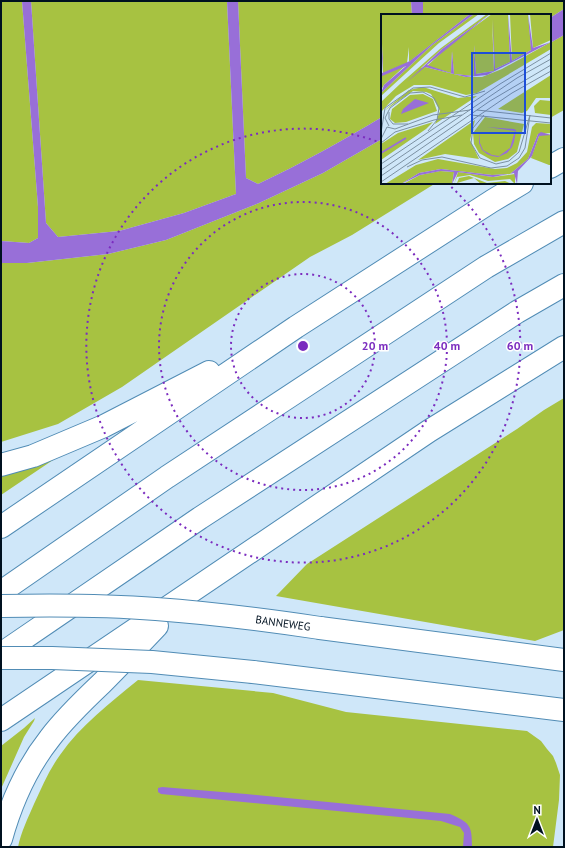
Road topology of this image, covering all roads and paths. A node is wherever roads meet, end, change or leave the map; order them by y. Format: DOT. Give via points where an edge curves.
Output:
graph roads {
  1 [pos="564,159"];
  2 [pos="551,166"];
  3 [pos="520,184"];
  4 [pos="564,222"];
  5 [pos="564,285"];
  6 [pos="296,327"];
  7 [pos="564,347"];
  8 [pos="1,465"];
  9 [pos="1,527"];
  10 [pos="1,592"];
  11 [pos="188,593"];
  12 [pos="1,606"];
  13 [pos="1,654"];
  14 [pos="1,658"];
  15 [pos="564,660"];
  16 [pos="564,710"];
  17 [pos="1,720"];
  18 [pos="1,839"];
  1 -- 2 [label="main road"];
  3 -- 6 [label="main road"];
  4 -- 10 [label="main road" via="472,276 167,477"];
  5 -- 13 [label="main road" via="517,312 200,518"];
  6 -- 8 [label="main road" via="104,426 33,456"];
  6 -- 9 [label="main road"];
  7 -- 11 [label="main road" via="429,431"];
  11 -- 17 [label="main road"];
  11 -- 18 [label="main road" via="49,738 26,776"];
  12 -- 15 [label="main road, BANNEWEG, bridge" via="156,609 234,616"];
  14 -- 16 [label="main road, bridge" via="152,662"];
}
